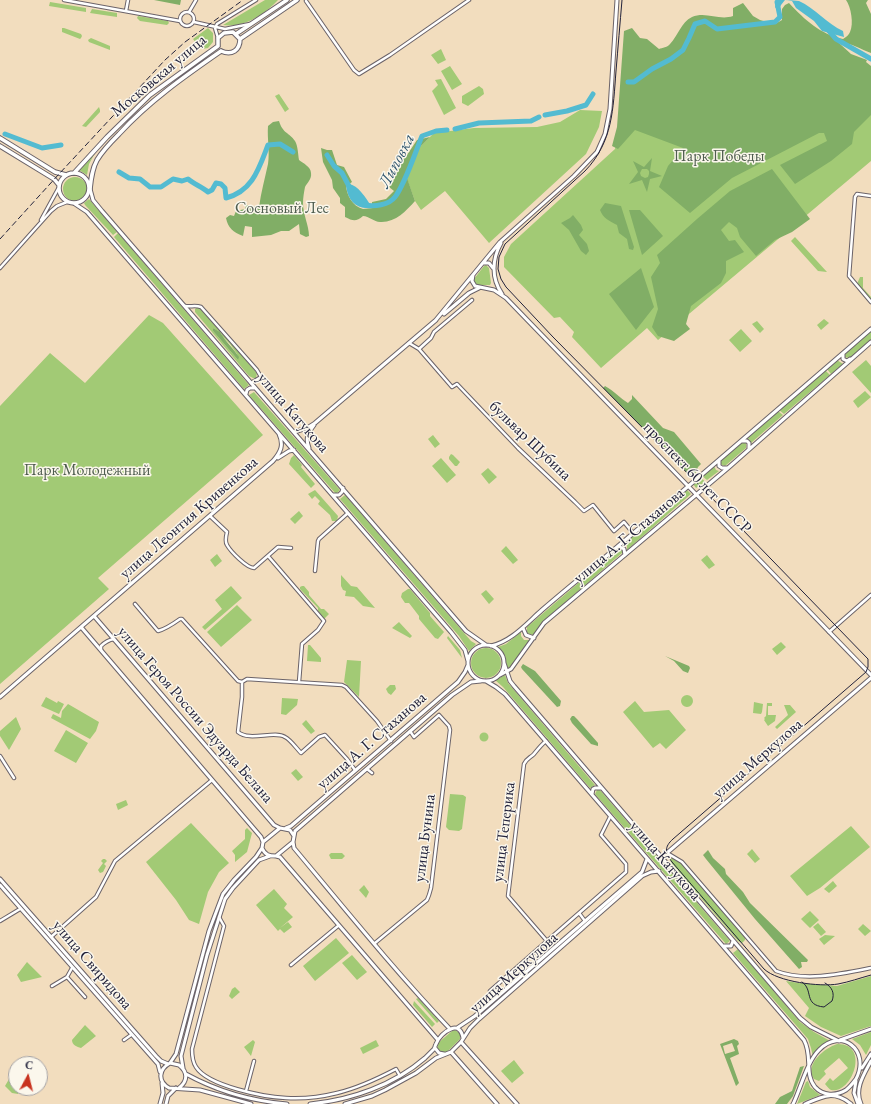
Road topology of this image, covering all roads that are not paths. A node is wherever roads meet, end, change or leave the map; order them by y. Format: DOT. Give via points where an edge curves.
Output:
graph roads {
  1 [pos="64,0"];
  2 [pos="88,0"];
  3 [pos="128,0"];
  4 [pos="196,0"];
  5 [pos="256,0"];
  6 [pos="287,0"];
  7 [pos="297,0"];
  8 [pos="469,0"];
  9 [pos="617,0"];
  10 [pos="306,1"];
  11 [pos="87,4"];
  12 [pos="126,11"];
  13 [pos="189,12"];
  14 [pos="180,21"];
  15 [pos="194,22"];
  16 [pos="254,22"];
  17 [pos="215,28"];
  18 [pos="225,29"];
  19 [pos="231,32"];
  20 [pos="236,34"];
  21 [pos="218,38"];
  22 [pos="240,39"];
  23 [pos="218,46"];
  24 [pos="222,51"];
  25 [pos="0,138"];
  26 [pos="0,146"];
  27 [pos="74,173"];
  28 [pos="66,175"];
  29 [pos="59,187"];
  30 [pos="90,189"];
  31 [pos="871,196"];
  32 [pos="67,202"];
  33 [pos="75,204"];
  34 [pos="38,224"];
  35 [pos="504,237"];
  36 [pos="482,265"];
  37 [pos="0,268"];
  38 [pos="494,272"];
  39 [pos="473,275"];
  40 [pos="495,276"];
  41 [pos="483,288"];
  42 [pos="506,298"];
  43 [pos="472,300"];
  44 [pos="871,302"];
  45 [pos="197,305"];
  46 [pos="184,306"];
  47 [pos="193,316"];
  48 [pos="435,321"];
  49 [pos="871,329"];
  50 [pos="871,342"];
  51 [pos="409,343"];
  52 [pos="419,349"];
  53 [pos="845,351"];
  54 [pos="851,358"];
  55 [pos="251,383"];
  56 [pos="255,388"];
  57 [pos="246,394"];
  58 [pos="315,423"];
  59 [pos="276,429"];
  60 [pos="294,432"];
  61 [pos="741,441"];
  62 [pos="749,448"];
  63 [pos="294,450"];
  64 [pos="309,450"];
  65 [pos="720,459"];
  66 [pos="273,461"];
  67 [pos="728,468"];
  68 [pos="688,486"];
  69 [pos="343,488"];
  70 [pos="696,494"];
  71 [pos="333,495"];
  72 [pos="348,512"];
  73 [pos="210,516"];
  74 [pos="633,533"];
  75 [pos="618,546"];
  76 [pos="291,548"];
  77 [pos="625,555"];
  78 [pos="268,556"];
  79 [pos="315,571"];
  80 [pos="871,595"];
  81 [pos="135,604"];
  82 [pos="94,616"];
  83 [pos="81,627"];
  84 [pos="523,628"];
  85 [pos="829,632"];
  86 [pos="534,638"];
  87 [pos="114,639"];
  88 [pos="486,645"];
  89 [pos="491,646"];
  90 [pos="101,650"];
  91 [pos="468,663"];
  92 [pos="504,663"];
  93 [pos="511,669"];
  94 [pos="507,672"];
  95 [pos="500,675"];
  96 [pos="871,676"];
  97 [pos="509,678"];
  98 [pos="481,681"];
  99 [pos="486,681"];
  100 [pos="242,682"];
  101 [pos="300,682"];
  102 [pos="0,697"];
  103 [pos="410,732"];
  104 [pos="391,741"];
  105 [pos="546,742"];
  106 [pos="0,756"];
  107 [pos="367,768"];
  108 [pos="355,770"];
  109 [pos="372,773"];
  110 [pos="14,778"];
  111 [pos="212,779"];
  112 [pos="601,788"];
  113 [pos="592,794"];
  114 [pos="610,816"];
  115 [pos="280,828"];
  116 [pos="285,828"];
  117 [pos="294,836"];
  118 [pos="263,842"];
  119 [pos="293,842"];
  120 [pos="262,848"];
  121 [pos="668,852"];
  122 [pos="270,856"];
  123 [pos="276,856"];
  124 [pos="661,858"];
  125 [pos="648,859"];
  126 [pos="658,871"];
  127 [pos="0,879"];
  128 [pos="0,885"];
  129 [pos="20,909"];
  130 [pos="579,913"];
  131 [pos="219,916"];
  132 [pos="0,921"];
  133 [pos="585,921"];
  134 [pos="217,923"];
  135 [pos="224,926"];
  136 [pos="338,926"];
  137 [pos="51,937"];
  138 [pos="547,941"];
  139 [pos="734,941"];
  140 [pos="375,943"];
  141 [pos="724,946"];
  142 [pos="291,965"];
  143 [pos="72,968"];
  144 [pos="871,968"];
  145 [pos="508,976"];
  146 [pos="67,977"];
  147 [pos="514,982"];
  148 [pos="52,986"];
  149 [pos="490,991"];
  150 [pos="85,997"];
  151 [pos="457,1028"];
  152 [pos="450,1029"];
  153 [pos="871,1029"];
  154 [pos="131,1035"];
  155 [pos="462,1038"];
  156 [pos="124,1040"];
  157 [pos="438,1040"];
  158 [pos="839,1040"];
  159 [pos="460,1042"];
  160 [pos="435,1048"];
  161 [pos="451,1052"];
  162 [pos="444,1054"];
  163 [pos="871,1054"];
  164 [pos="254,1061"];
  165 [pos="871,1061"];
  166 [pos="169,1064"];
  167 [pos="809,1067"];
  168 [pos="183,1068"];
  169 [pos="862,1069"];
  170 [pos="160,1072"];
  171 [pos="186,1074"];
  172 [pos="400,1076"];
  173 [pos="858,1077"];
  174 [pos="162,1081"];
  175 [pos="177,1088"];
  176 [pos="246,1091"];
  177 [pos="829,1095"];
  178 [pos="160,1104"];
  179 [pos="166,1104"];
  180 [pos="251,1104"];
  181 [pos="287,1104"];
  182 [pos="310,1104"];
  183 [pos="345,1104"];
  184 [pos="497,1104"];
  185 [pos="517,1104"];
  186 [pos="793,1104"];
  187 [pos="805,1104"];
  188 [pos="851,1104"];
  189 [pos="860,1104"];
  1 -- 11 [label="street"];
  2 -- 11 [label="street"];
  3 -- 12 [label="street"];
  4 -- 13 [label="street"];
  5 -- 17 [label="street" via="217,24"];
  6 -- 16 [label="main road"];
  7 -- 22 [label="main road, Московская улица"];
  8 -- 10 [label="street" via="359,74"];
  9 -- 35 [label="main road" via="610,109 605,134 597,152 574,176"];
  11 -- 12 [label="street"];
  12 -- 14 [label="street"];
  13 -- 14 [label="street" via="182,14"];
  13 -- 15 [label="street" via="193,15"];
  14 -- 15 [label="street" via="188,26"];
  15 -- 17 [label="street"];
  16 -- 18 [label="street"];
  16 -- 20 [label="main road"];
  17 -- 18 [label="street"];
  17 -- 21 [label="street"];
  18 -- 19 [label="street"];
  19 -- 20 [label="main road"];
  19 -- 21 [label="main road, Московская улица" via="224,33"];
  20 -- 22 [label="main road"];
  21 -- 23 [label="main road, Московская улица"];
  22 -- 24 [label="main road, Московская улица" via="235,51"];
  23 -- 24 [label="main road"];
  23 -- 27 [label="main road, Московская улица" via="150,95"];
  24 -- 30 [label="main road, Московская улица" via="170,87 125,127 97,160 92,172"];
  25 -- 28 [label="main road" via="55,172"];
  26 -- 29 [label="main road" via="54,179"];
  27 -- 28 [label="main road"];
  27 -- 30 [label="main road" via="85,177"];
  28 -- 29 [label="main road"];
  29 -- 32 [label="main road" via="62,198"];
  29 -- 34 [label="street"];
  30 -- 33 [label="main road" via="85,200"];
  30 -- 46 [label="main road, улица Катукова" via="97,206"];
  31 -- 44 [label="street" via="857,194 855,197 848,276"];
  32 -- 33 [label="main road"];
  32 -- 34 [label="street" via="57,206"];
  33 -- 57 [label="main road, улица Катукова" via="87,212"];
  34 -- 37 [label="street"];
  35 -- 36 [label="main road"];
  35 -- 38 [label="main road" via="495,256"];
  36 -- 38 [label="main road" via="485,262 489,263"];
  36 -- 39 [label="main road"];
  38 -- 40 [label="main road"];
  39 -- 41 [label="main road" via="473,284"];
  39 -- 48 [label="main road"];
  40 -- 41 [label="main road" via="493,285"];
  40 -- 42 [label="main road" via="496,284"];
  41 -- 42 [label="main road" via="494,290"];
  41 -- 48 [label="main road" via="469,293"];
  42 -- 68 [label="main road, проспект 60 лет СССР"];
  43 -- 52 [label="street" via="434,332"];
  45 -- 46 [label="street"];
  45 -- 47 [label="street" via="193,308"];
  45 -- 55 [label="street" via="257,370 261,377"];
  46 -- 47 [label="main road, улица Катукова"];
  47 -- 55 [label="main road, улица Катукова"];
  48 -- 51 [label="main road"];
  49 -- 53 [label="main road, улица А. Г. Стаханова"];
  50 -- 54 [label="main road, улица А. Г. Стаханова"];
  51 -- 52 [label="street, бульвар Шубина"];
  51 -- 58 [label="main road"];
  52 -- 74 [label="street, бульвар Шубина" via="452,387 457,384 514,444 584,511 593,505 614,531 624,522"];
  53 -- 54 [label="main road" via="843,359 847,361"];
  53 -- 61 [label="main road, улица А. Г. Стаханова"];
  54 -- 62 [label="main road, улица А. Г. Стаханова"];
  55 -- 56 [label="main road, улица Катукова"];
  56 -- 57 [label="main road" via="250,388"];
  56 -- 60 [label="main road, улица Катукова"];
  57 -- 59 [label="main road, улица Катукова"];
  58 -- 60 [label="main road"];
  58 -- 64 [label="main road" via="306,440"];
  59 -- 63 [label="main road, улица Катукова"];
  59 -- 66 [label="main road, улица Леонтия Кривенкова" via="282,444"];
  60 -- 64 [label="main road, улица Катукова"];
  61 -- 62 [label="main road" via="747,441"];
  61 -- 65 [label="main road, улица А. Г. Стаханова"];
  62 -- 67 [label="main road, улица А. Г. Стаханова"];
  63 -- 66 [label="main road"];
  63 -- 71 [label="main road, улица Катукова"];
  64 -- 69 [label="main road, улица Катукова"];
  65 -- 67 [label="main road" via="719,466"];
  65 -- 68 [label="main road, улица А. Г. Стаханова"];
  66 -- 73 [label="main road, улица Леонтия Кривенкова"];
  67 -- 70 [label="main road, улица А. Г. Стаханова"];
  68 -- 70 [label="main road, проспект 60 лет СССР"];
  68 -- 74 [label="main road, улица А. Г. Стаханова"];
  69 -- 71 [label="main road" via="339,495"];
  69 -- 88 [label="main road, улица Катукова" via="465,630"];
  70 -- 77 [label="main road, улица А. Г. Стаханова"];
  70 -- 85 [label="main road, проспект 60 лет СССР"];
  71 -- 72 [label="main road, улица Катукова"];
  72 -- 79 [label="street" via="319,539"];
  72 -- 91 [label="main road, улица Катукова" via="461,644"];
  73 -- 78 [label="street" via="226,532 227,545 245,566 254,568"];
  73 -- 82 [label="main road, улица Леонтия Кривенкова"];
  74 -- 75 [label="main road, улица А. Г. Стаханова"];
  75 -- 77 [label="main road" via="624,549"];
  75 -- 84 [label="main road, улица А. Г. Стаханова"];
  76 -- 78 [label="street" via="278,547"];
  77 -- 86 [label="main road, улица А. Г. Стаханова" via="544,624"];
  78 -- 101 [label="street" via="324,621 302,644"];
  80 -- 85 [label="street"];
  81 -- 100 [label="street" via="158,631 182,619 238,681"];
  82 -- 83 [label="main road, улица Леонтия Кривенкова"];
  82 -- 87 [label="main road, улица Героя России Эдуарда Белана"];
  83 -- 90 [label="main road, улица Героя России Эдуарда Белана"];
  83 -- 102 [label="main road"];
  84 -- 86 [label="main road" via="526,635"];
  84 -- 89 [label="main road, улица А. Г. Стаханова" via="501,643"];
  85 -- 96 [label="main road, проспект 60 лет СССР"];
  86 -- 93 [label="main road, улица А. Г. Стаханова"];
  87 -- 90 [label="street" via="103,644"];
  87 -- 115 [label="main road, улица Героя России Эдуарда Белана" via="272,822"];
  88 -- 89 [label="main road"];
  88 -- 91 [label="main road" via="477,647 471,653"];
  89 -- 92 [label="main road" via="500,652"];
  90 -- 111 [label="main road, улица Героя России Эдуарда Белана"];
  91 -- 98 [label="main road" via="472,675"];
  91 -- 104 [label="main road, улица А. Г. Стаханова" via="458,682"];
  92 -- 94 [label="main road, улица Катукова"];
  92 -- 95 [label="main road"];
  93 -- 94 [label="main road, улица А. Г. Стаханова"];
  93 -- 97 [label="main road"];
  94 -- 95 [label="main road, улица А. Г. Стаханова"];
  94 -- 97 [label="main road, улица Катукова"];
  95 -- 99 [label="main road"];
  96 -- 121 [label="main road, улица Меркулова"];
  97 -- 112 [label="main road, улица Катукова"];
  98 -- 99 [label="main road"];
  98 -- 103 [label="main road, улица А. Г. Стаханова" via="462,686"];
  99 -- 105 [label="main road, улица Катукова" via="505,694"];
  100 -- 101 [label="street" via="247,679"];
  100 -- 108 [label="street" via="238,732 241,735 281,735 301,752 325,735"];
  101 -- 104 [label="street" via="346,687 377,721"];
  103 -- 107 [label="main road, улица А. Г. Стаханова"];
  103 -- 140 [label="street, улица Бунина" via="414,737 439,715 450,730 429,895"];
  104 -- 108 [label="main road, улица А. Г. Стаханова"];
  105 -- 113 [label="main road, улица Катукова"];
  105 -- 138 [label="street, улица Теперика" via="526,758 524,764 508,896"];
  106 -- 110 [label="street"];
  107 -- 109 [label="street"];
  107 -- 117 [label="main road, улица А. Г. Стаханова" via="295,831"];
  108 -- 116 [label="main road, улица А. Г. Стаханова" via="291,826"];
  111 -- 118 [label="main road, улица Героя России Эдуарда Белана"];
  111 -- 137 [label="street" via="115,861 96,897"];
  112 -- 113 [label="main road" via="593,789"];
  112 -- 124 [label="main road, улица Катукова"];
  113 -- 114 [label="main road, улица Катукова"];
  114 -- 125 [label="main road, улица Катукова"];
  114 -- 130 [label="street" via="601,835 626,864 626,872"];
  115 -- 116 [label="main road"];
  115 -- 118 [label="main road"];
  116 -- 117 [label="main road"];
  117 -- 119 [label="main road"];
  118 -- 120 [label="main road"];
  119 -- 123 [label="main road"];
  119 -- 140 [label="main road" via="294,848 326,888"];
  120 -- 122 [label="main road"];
  120 -- 166 [label="main road" via="223,894 217,907 176,1054"];
  121 -- 124 [label="main road, улица Меркулова"];
  121 -- 144 [label="street" via="682,862 776,971 823,977"];
  122 -- 123 [label="main road"];
  122 -- 131 [label="main road" via="259,860 233,888 225,899"];
  123 -- 136 [label="main road"];
  124 -- 139 [label="main road, улица Катукова"];
  125 -- 126 [label="main road, улица Катукова"];
  125 -- 133 [label="main road, улица Меркулова" via="642,871"];
  126 -- 141 [label="main road, улица Катукова"];
  126 -- 155 [label="main road, улица Меркулова" via="645,875 622,894 483,1015"];
  127 -- 137 [label="main road, улица Свиридова"];
  128 -- 129 [label="main road, улица Свиридова"];
  129 -- 132 [label="street"];
  129 -- 143 [label="main road, улица Свиридова"];
  130 -- 133 [label="street"];
  130 -- 138 [label="street"];
  131 -- 134 [label="main road"];
  131 -- 135 [label="street"];
  133 -- 147 [label="main road, улица Меркулова"];
  134 -- 135 [label="street"];
  134 -- 168 [label="main road" via="181,1056"];
  135 -- 176 [label="street" via="192,1049 192,1059 205,1076"];
  136 -- 142 [label="street"];
  136 -- 157 [label="main road"];
  137 -- 166 [label="main road, улица Свиридова" via="156,1056"];
  138 -- 145 [label="street"];
  139 -- 141 [label="main road" via="731,946"];
  139 -- 158 [label="main road, улица Катукова" via="800,1018 811,1027"];
  140 -- 152 [label="main road"];
  141 -- 167 [label="main road, улица Катукова" via="804,1040 809,1050"];
  143 -- 146 [label="street"];
  143 -- 154 [label="main road, улица Свиридова"];
  145 -- 147 [label="street"];
  145 -- 149 [label="street"];
  146 -- 148 [label="street"];
  146 -- 150 [label="street"];
  147 -- 151 [label="main road, улица Меркулова"];
  151 -- 152 [label="main road"];
  151 -- 155 [label="main road" via="461,1031"];
  152 -- 157 [label="main road"];
  153 -- 158 [label="main road"];
  154 -- 156 [label="street"];
  154 -- 170 [label="main road, улица Свиридова" via="158,1064"];
  155 -- 159 [label="main road"];
  157 -- 160 [label="main road"];
  158 -- 167 [label="main road" via="824,1046"];
  158 -- 169 [label="main road" via="858,1048 862,1058"];
  159 -- 161 [label="main road"];
  159 -- 185 [label="main road"];
  160 -- 162 [label="main road"];
  160 -- 172 [label="main road"];
  161 -- 162 [label="main road"];
  161 -- 184 [label="main road"];
  162 -- 183 [label="main road" via="406,1080 372,1096"];
  163 -- 169 [label="main road"];
  164 -- 176 [label="street"];
  165 -- 189 [label="main road" via="860,1084"];
  166 -- 168 [label="main road" via="179,1064"];
  166 -- 170 [label="main road"];
  167 -- 177 [label="main road" via="814,1086 820,1092"];
  167 -- 186 [label="main road"];
  168 -- 171 [label="main road"];
  169 -- 173 [label="main road"];
  170 -- 174 [label="main road"];
  171 -- 175 [label="main road" via="184,1084"];
  171 -- 181 [label="main road" via="206,1084 256,1100"];
  172 -- 176 [label="street" via="396,1069 364,1085 320,1096 285,1098"];
  172 -- 182 [label="main road" via="363,1093"];
  173 -- 177 [label="main road" via="846,1090"];
  173 -- 189 [label="main road" via="854,1093"];
  174 -- 175 [label="main road" via="169,1088"];
  174 -- 178 [label="main road" via="163,1093"];
  175 -- 179 [label="main road" via="168,1096"];
  175 -- 180 [label="main road" via="200,1090"];
  177 -- 187 [label="main road"];
  177 -- 188 [label="main road"];
}
